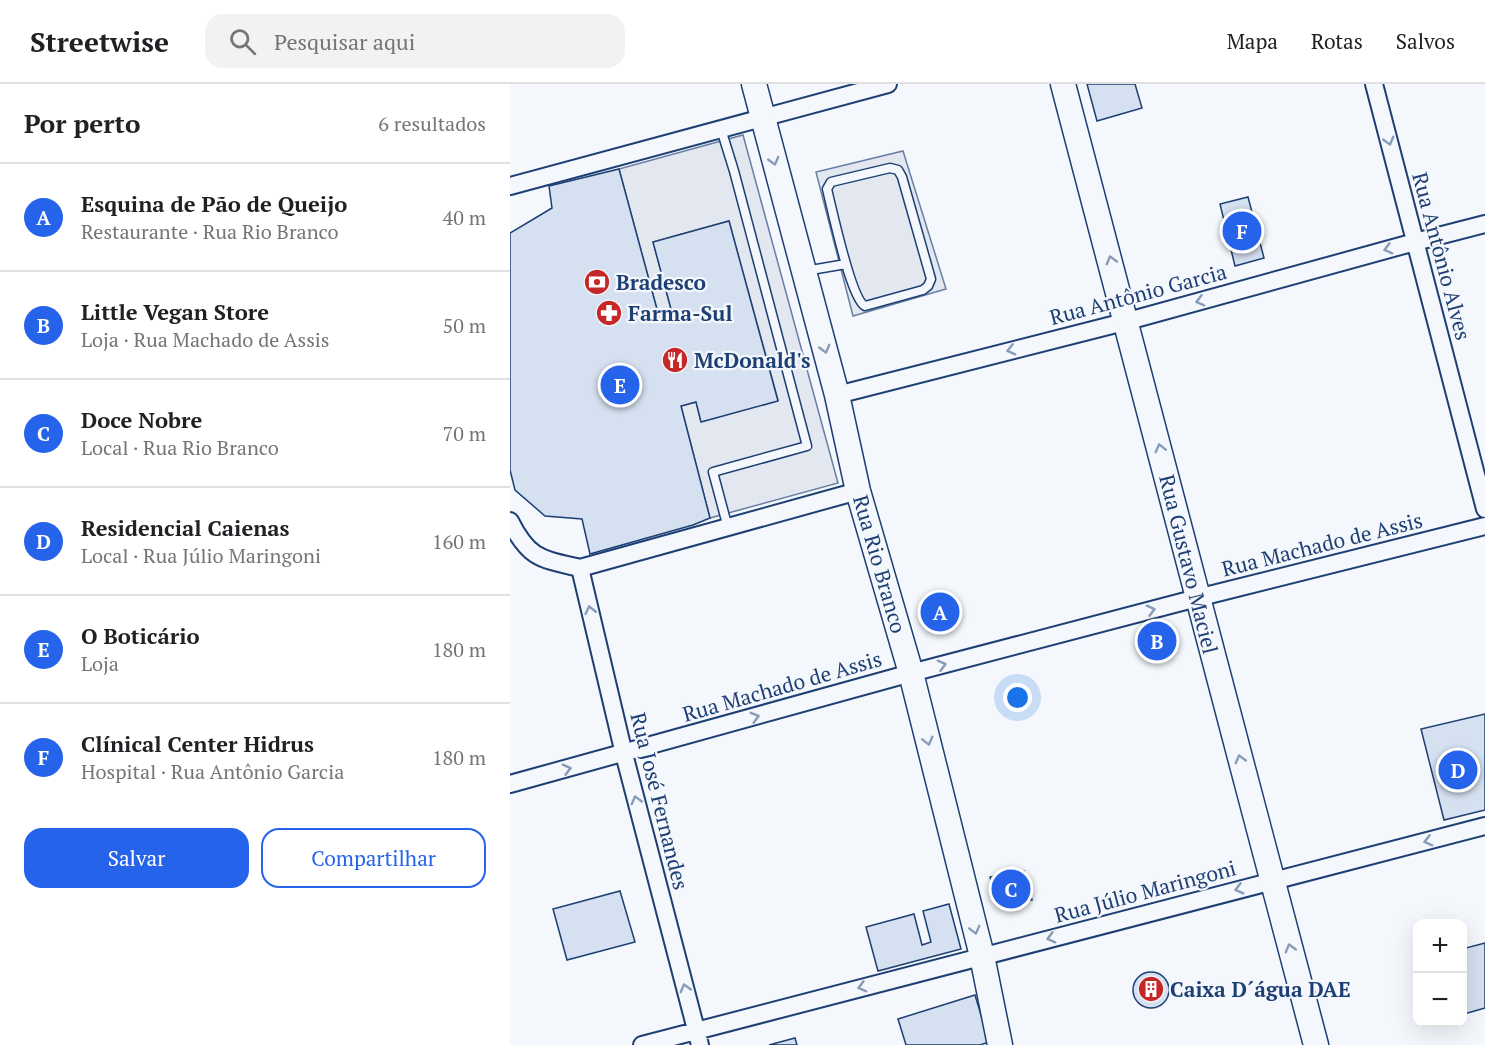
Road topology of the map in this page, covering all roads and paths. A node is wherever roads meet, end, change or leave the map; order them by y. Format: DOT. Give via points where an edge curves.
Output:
graph roads {
  1 [pos="754,84"];
  2 [pos="888,84"];
  3 [pos="1063,84"];
  4 [pos="1374,84"];
  5 [pos="763,118"];
  6 [pos="721,129"];
  7 [pos="510,186"];
  8 [pos="1485,225"];
  9 [pos="1415,242"];
  10 [pos="846,264"];
  11 [pos="804,271"];
  12 [pos="1128,321"];
  13 [pos="837,395"];
  14 [pos="858,492"];
  15 [pos="1485,509"];
  16 [pos="510,521"];
  17 [pos="1485,526"];
  18 [pos="728,528"];
  19 [pos="580,568"];
  20 [pos="1197,598"];
  21 [pos="911,673"];
  22 [pos="624,754"];
  23 [pos="510,784"];
  24 [pos="1485,826"];
  25 [pos="1272,881"];
  26 [pos="982,956"];
  27 [pos="698,1038"];
  28 [pos="642,1045"];
  29 [pos="1000,1045"];
  30 [pos="1316,1045"];
  1 -- 5 [label="street, Rua Rio Branco"];
  2 -- 5 [label="street"];
  12 -- 3 [label="street, Rua Gustavo Maciel, one-way"];
  4 -- 9 [label="street, Rua Antônio Alves, one-way"];
  5 -- 6 [label="street"];
  5 -- 11 [label="street, Rua Rio Branco, one-way"];
  6 -- 7 [label="street"];
  6 -- 18 [label="lane" via="807,446 713,472"];
  8 -- 9 [label="street, Rua Antônio Garcia"];
  9 -- 12 [label="street, Rua Antônio Garcia, one-way"];
  9 -- 15 [label="street, Rua Antônio Alves"];
  10 -- 10 [label="lane" via="828,185 890,168 898,170 930,279 928,286 865,306 859,301"];
  10 -- 11 [label="lane"];
  11 -- 13 [label="street, Rua Rio Branco, one-way"];
  12 -- 13 [label="street, Rua Antônio Garcia, one-way"];
  20 -- 12 [label="street, Rua Gustavo Maciel, one-way"];
  13 -- 14 [label="street, Rua Rio Branco"];
  14 -- 18 [label="street"];
  14 -- 21 [label="street, Rua Rio Branco"];
  16 -- 19 [label="street" via="520,542 542,559"];
  17 -- 20 [label="street, Rua Machado de Assis"];
  18 -- 19 [label="street"];
  22 -- 19 [label="street, Rua José Fernandes, one-way"];
  21 -- 20 [label="street, Rua Machado de Assis, one-way"];
  25 -- 20 [label="street, Rua Gustavo Maciel, one-way"];
  22 -- 21 [label="street, Rua Machado de Assis, one-way"];
  21 -- 26 [label="street, Rua Rio Branco, one-way"];
  23 -- 22 [label="street, Rua Machado de Assis, one-way"];
  27 -- 22 [label="street, Rua José Fernandes, one-way"];
  24 -- 25 [label="street, Rua Júlio Maringoni, one-way"];
  25 -- 26 [label="street, Rua Júlio Maringoni, one-way"];
  30 -- 25 [label="street, Rua Gustavo Maciel, one-way"];
  26 -- 27 [label="street, Rua Júlio Maringoni, one-way"];
  26 -- 29 [label="street, Rua Rio Branco"];
  27 -- 28 [label="street, Rua Júlio Maringoni"];
}
